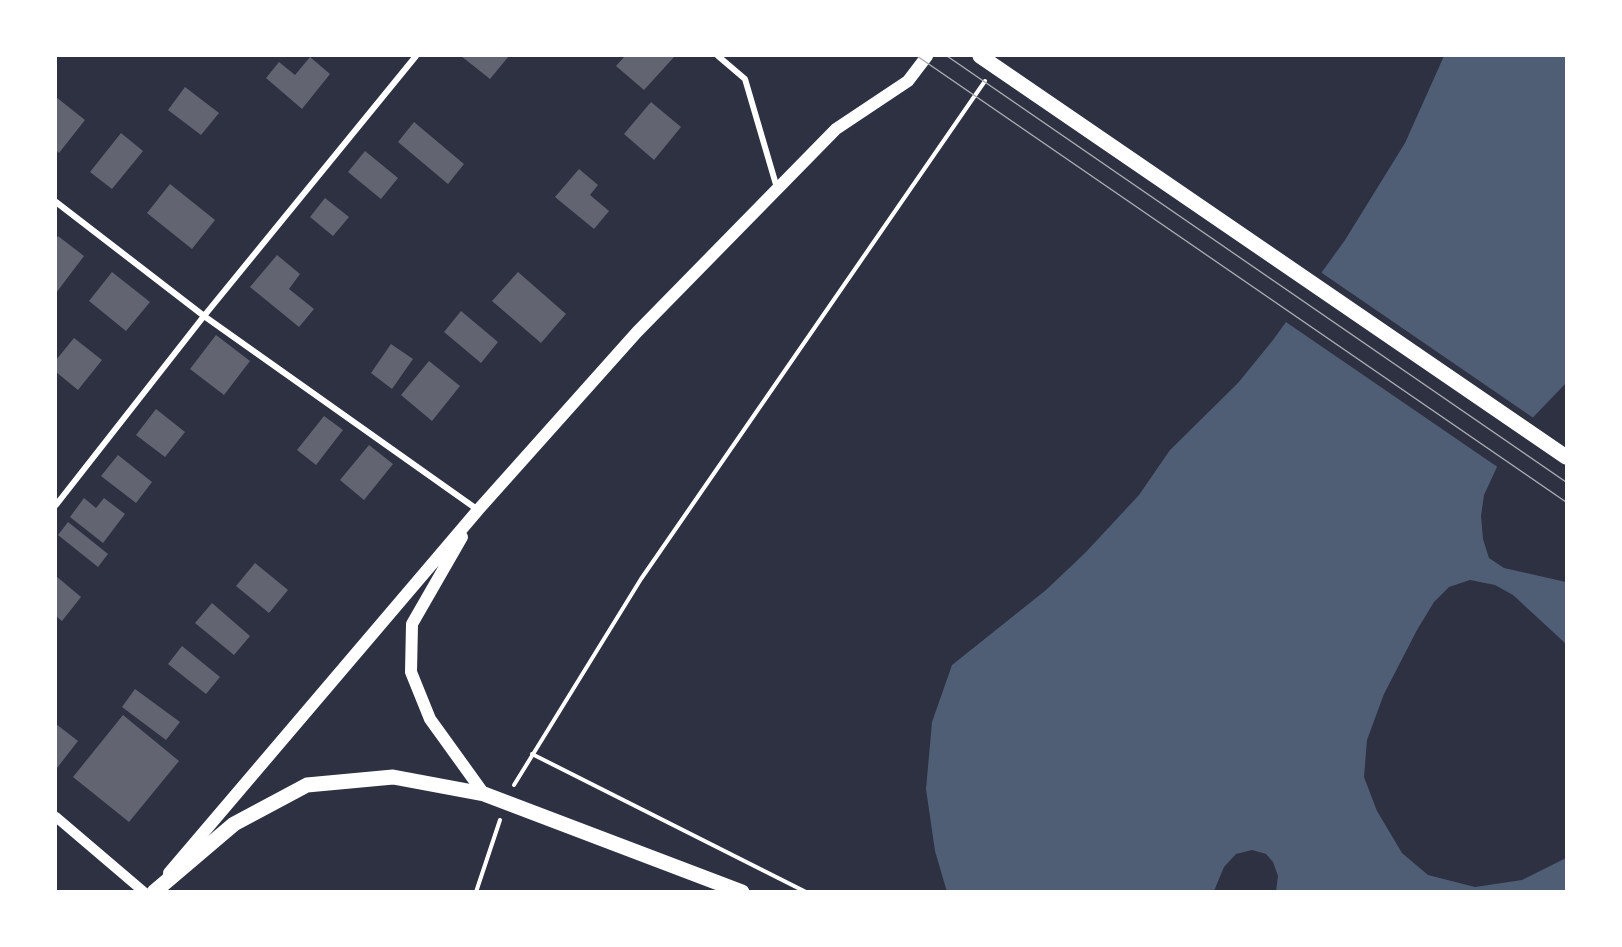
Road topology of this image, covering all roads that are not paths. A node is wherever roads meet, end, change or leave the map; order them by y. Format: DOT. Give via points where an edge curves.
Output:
graph roads {
  1 [pos="416,56"];
  2 [pos="718,56"];
  3 [pos="927,56"];
  4 [pos="981,56"];
  5 [pos="777,188"];
  6 [pos="56,202"];
  7 [pos="204,316"];
  8 [pos="1566,456"];
  9 [pos="56,505"];
  10 [pos="478,510"];
  11 [pos="484,794"];
  12 [pos="56,817"];
  13 [pos="144,891"];
  14 [pos="154,891"];
  15 [pos="742,891"];
  1 -- 7 [label="street"];
  2 -- 5 [label="street" via="745,79"];
  3 -- 5 [label="main road" via="908,81 836,129"];
  4 -- 8 [label="main road"];
  5 -- 10 [label="main road" via="637,332"];
  6 -- 7 [label="street"];
  7 -- 9 [label="street"];
  7 -- 10 [label="street"];
  10 -- 11 [label="main road" via="412,624 411,672 430,719"];
  10 -- 14 [label="main road"];
  11 -- 14 [label="main road" via="393,777 307,784 234,824"];
  11 -- 15 [label="main road"];
  12 -- 13 [label="street"];
}
